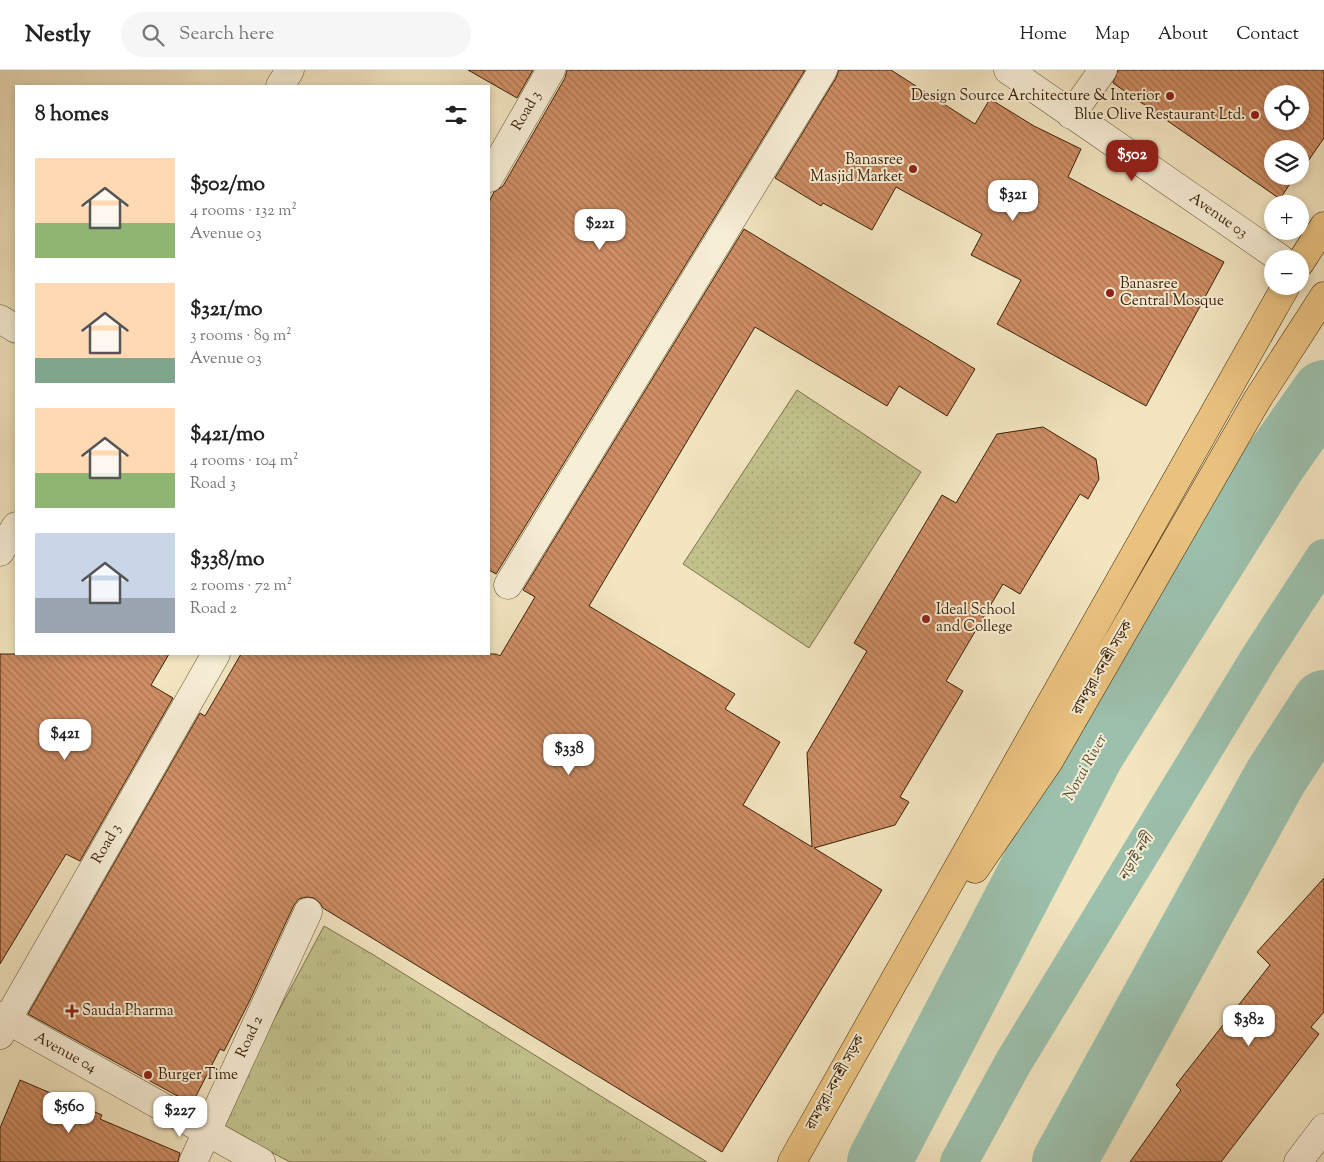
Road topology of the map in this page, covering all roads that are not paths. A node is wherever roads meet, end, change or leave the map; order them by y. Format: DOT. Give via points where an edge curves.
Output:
graph roads {
  1 [pos="290,70"];
  2 [pos="550,70"];
  3 [pos="823,70"];
  4 [pos="1008,70"];
  5 [pos="1103,70"];
  6 [pos="281,85"];
  7 [pos="1071,115"];
  8 [pos="490,176"];
  9 [pos="1324,226"];
  10 [pos="1268,250"];
  11 [pos="1308,250"];
  12 [pos="1281,295"];
  13 [pos="1324,296"];
  14 [pos="0,319"];
  15 [pos="15,328"];
  16 [pos="508,585"];
  17 [pos="215,655"];
  18 [pos="308,912"];
  19 [pos="2,1024"];
  20 [pos="866,1029"];
  21 [pos="1324,1128"];
  22 [pos="206,1132"];
  23 [pos="193,1162"];
  24 [pos="261,1162"];
  25 [pos="792,1162"];
  26 [pos="1298,1162"];
  1 -- 6 [label="street"];
  2 -- 8 [label="street, Road 3"];
  3 -- 16 [label="street"];
  4 -- 7 [label="street, Avenue 03"];
  5 -- 7 [label="street"];
  7 -- 10 [label="street, Avenue 03"];
  9 -- 11 [label="main road"];
  12 -- 20 [label="main road, রামপুরা-বনশ্রী সড়ক"];
  13 -- 20 [label="main road, রামপুরা-বনশ্রী সড়ক" via="1257,400 1049,761"];
  14 -- 15 [label="street"];
  17 -- 19 [label="street, Road 3"];
  18 -- 22 [label="street, Road 2"];
  19 -- 22 [label="street, Avenue 04"];
  20 -- 25 [label="main road, রামপুরা-বনশ্রী সড়ক"];
  21 -- 26 [label="street"];
  22 -- 23 [label="street, Road 2"];
  22 -- 24 [label="street, Avenue 04"];
}
